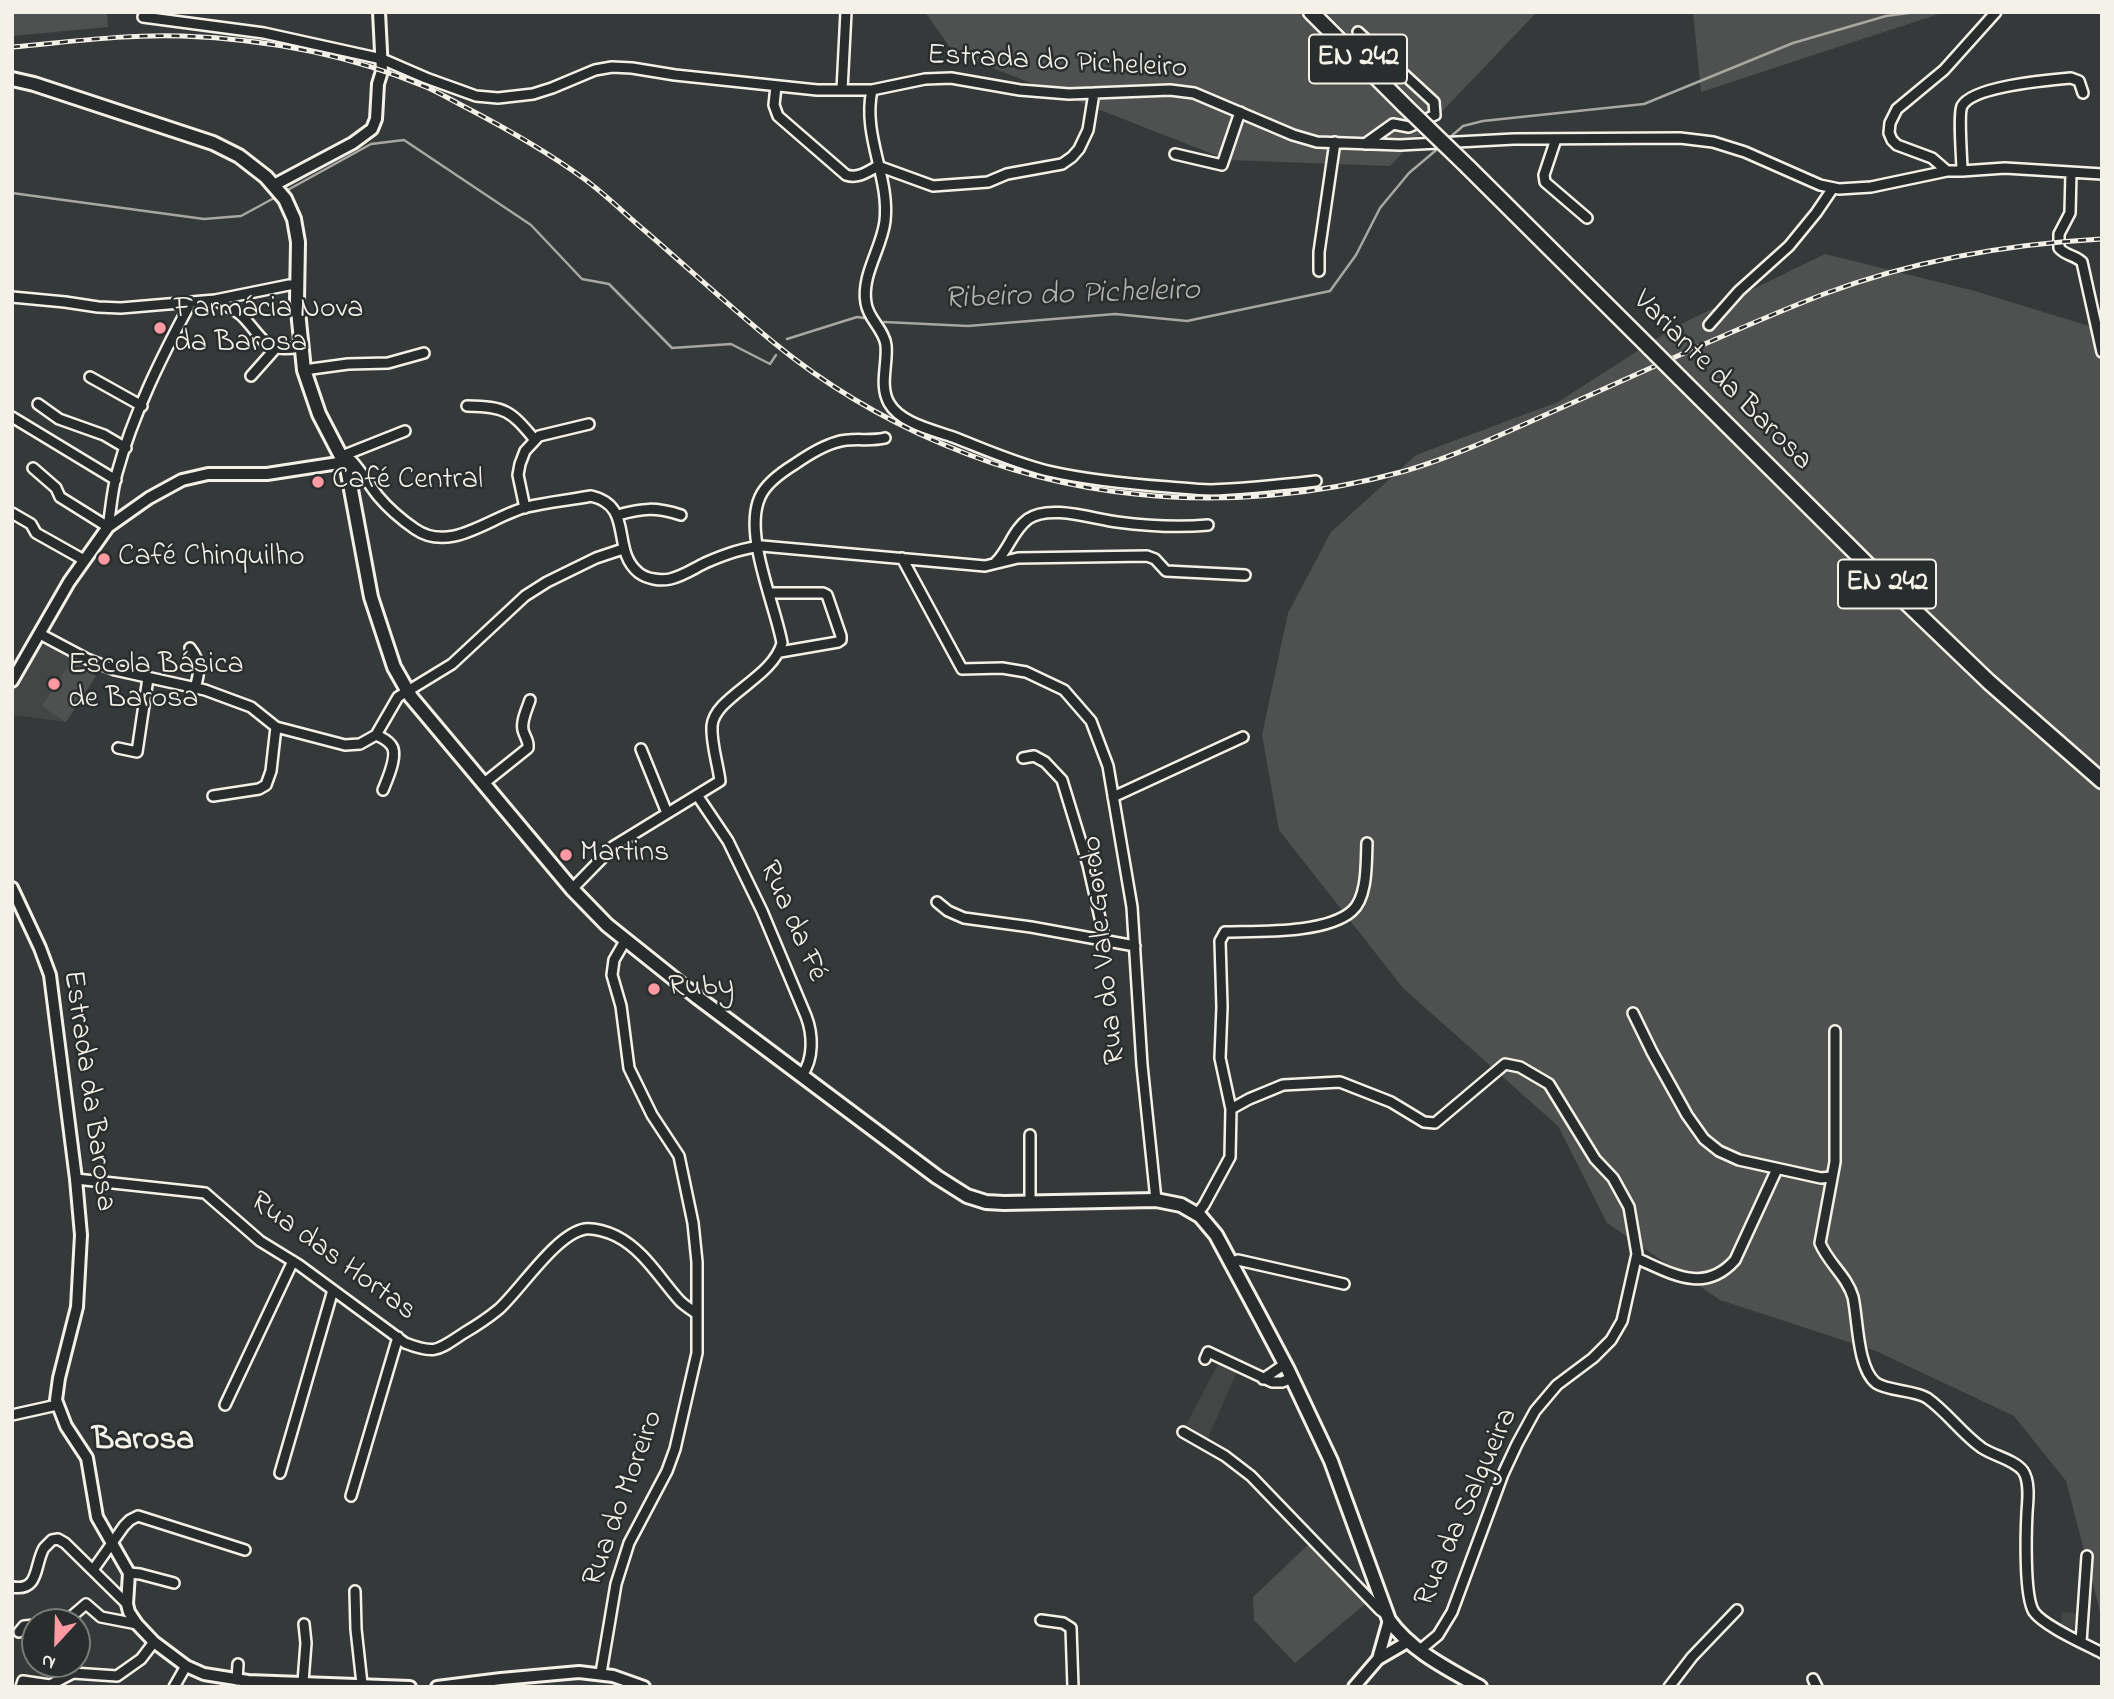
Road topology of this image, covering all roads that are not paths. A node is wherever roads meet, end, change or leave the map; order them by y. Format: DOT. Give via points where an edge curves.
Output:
graph roads {
  1 [pos="379,12"];
  2 [pos="846,12"];
  3 [pos="1311,12"];
  4 [pos="1996,12"];
  5 [pos="143,17"];
  6 [pos="1358,32"];
  7 [pos="382,59"];
  8 [pos="12,79"];
  9 [pos="776,86"];
  10 [pos="842,90"];
  11 [pos="872,90"];
  12 [pos="1094,93"];
  13 [pos="2083,93"];
  14 [pos="1240,112"];
  15 [pos="1556,139"];
  16 [pos="1335,142"];
  17 [pos="1365,144"];
  18 [pos="1175,154"];
  19 [pos="878,166"];
  20 [pos="1947,171"];
  21 [pos="1962,171"];
  22 [pos="2071,173"];
  23 [pos="2102,174"];
  24 [pos="1833,188"];
  25 [pos="279,191"];
  26 [pos="1587,218"];
  27 [pos="1319,271"];
  28 [pos="298,285"];
  29 [pos="12,297"];
  30 [pos="215,300"];
  31 [pos="191,302"];
  32 [pos="2098,320"];
  33 [pos="1710,325"];
  34 [pos="300,346"];
  35 [pos="275,349"];
  36 [pos="2102,352"];
  37 [pos="424,353"];
  38 [pos="304,370"];
  39 [pos="251,376"];
  40 [pos="90,377"];
  41 [pos="38,404"];
  42 [pos="142,406"];
  43 [pos="467,406"];
  44 [pos="12,417"];
  45 [pos="589,424"];
  46 [pos="405,431"];
  47 [pos="885,438"];
  48 [pos="535,440"];
  49 [pos="126,448"];
  50 [pos="343,459"];
  51 [pos="33,468"];
  52 [pos="116,480"];
  53 [pos="1316,481"];
  54 [pos="525,508"];
  55 [pos="12,513"];
  56 [pos="618,515"];
  57 [pos="681,515"];
  58 [pos="1208,525"];
  59 [pos="108,527"];
  60 [pos="756,546"];
  61 [pos="623,549"];
  62 [pos="902,558"];
  63 [pos="84,560"];
  64 [pos="996,562"];
  65 [pos="1245,575"];
  66 [pos="769,593"];
  67 [pos="40,634"];
  68 [pos="190,648"];
  69 [pos="780,652"];
  70 [pos="148,678"];
  71 [pos="12,681"];
  72 [pos="195,688"];
  73 [pos="406,690"];
  74 [pos="530,700"];
  75 [pos="276,727"];
  76 [pos="376,735"];
  77 [pos="1243,737"];
  78 [pos="118,748"];
  79 [pos="640,749"];
  80 [pos="1023,758"];
  81 [pos="2102,781"];
  82 [pos="483,784"];
  83 [pos="383,790"];
  84 [pos="697,795"];
  85 [pos="213,796"];
  86 [pos="1113,797"];
  87 [pos="667,814"];
  88 [pos="1367,843"];
  89 [pos="12,888"];
  90 [pos="572,889"];
  91 [pos="937,902"];
  92 [pos="1105,940"];
  93 [pos="625,941"];
  94 [pos="1135,946"];
  95 [pos="1633,1013"];
  96 [pos="1835,1031"];
  97 [pos="802,1076"];
  98 [pos="1231,1109"];
  99 [pos="1030,1135"];
  100 [pos="1777,1169"];
  101 [pos="1831,1177"];
  102 [pos="76,1179"];
  103 [pos="1156,1200"];
  104 [pos="1030,1202"];
  105 [pos="1197,1214"];
  106 [pos="1636,1258"];
  107 [pos="293,1261"];
  108 [pos="1231,1263"];
  109 [pos="1344,1284"];
  110 [pos="333,1290"];
  111 [pos="697,1314"];
  112 [pos="398,1337"];
  113 [pos="1205,1359"];
  114 [pos="1285,1364"];
  115 [pos="1292,1378"];
  116 [pos="1262,1379"];
  117 [pos="57,1405"];
  118 [pos="225,1405"];
  119 [pos="12,1415"];
  120 [pos="1183,1432"];
  121 [pos="280,1473"];
  122 [pos="351,1496"];
  123 [pos="113,1545"];
  124 [pos="245,1550"];
  125 [pos="2087,1556"];
  126 [pos="93,1570"];
  127 [pos="129,1573"];
  128 [pos="174,1583"];
  129 [pos="12,1587"];
  130 [pos="355,1591"];
  131 [pos="127,1604"];
  132 [pos="91,1608"];
  133 [pos="1737,1610"];
  134 [pos="1388,1617"];
  135 [pos="1041,1620"];
  136 [pos="137,1624"];
  137 [pos="304,1624"];
  138 [pos="21,1630"];
  139 [pos="19,1632"];
  140 [pos="1409,1641"];
  141 [pos="154,1642"];
  142 [pos="2081,1642"];
  143 [pos="1420,1650"];
  144 [pos="2102,1653"];
  145 [pos="1378,1659"];
  146 [pos="238,1664"];
  147 [pos="186,1665"];
  148 [pos="601,1673"];
  149 [pos="237,1680"];
  150 [pos="303,1682"];
  151 [pos="1363,1682"];
  152 [pos="500,1683"];
  153 [pos="362,1684"];
  154 [pos="21,1687"];
  155 [pos="174,1687"];
  156 [pos="410,1687"];
  157 [pos="437,1687"];
  158 [pos="644,1687"];
  159 [pos="1073,1687"];
  160 [pos="1354,1687"];
  161 [pos="1480,1687"];
  162 [pos="1669,1687"];
  1 -- 7 [label="street"];
  2 -- 10 [label="street"];
  3 -- 81 [label="main road, Variante da Barosa / EN 242, bridge" via="1886,583"];
  4 -- 20 [label="street" via="1944,70 1897,109 1890,123 1889,134 1897,145 1932,158"];
  5 -- 7 [label="street, Estrada do Picheleiro" via="264,33"];
  6 -- 17 [label="street" via="1434,102 1435,115 1409,127 1393,124"];
  7 -- 9 [label="street, Estrada do Picheleiro" via="476,96 498,98 552,89 612,67"];
  7 -- 25 [label="street" via="372,129"];
  8 -- 25 [label="main road" via="213,143 257,169"];
  9 -- 10 [label="street, Estrada do Picheleiro"];
  9 -- 19 [label="street" via="778,116 846,175 862,175"];
  10 -- 11 [label="street, Estrada do Picheleiro"];
  11 -- 12 [label="street, Estrada do Picheleiro" via="951,78 1020,90"];
  11 -- 19 [label="street" via="870,125"];
  12 -- 14 [label="street, Estrada do Picheleiro" via="1194,93"];
  12 -- 19 [label="street" via="1088,130 1079,149 1062,164 988,181 933,186"];
  13 -- 21 [label="street" via="2079,81 2071,78 1999,87 1967,100 1961,110"];
  14 -- 16 [label="street, Estrada do Picheleiro" via="1293,135"];
  14 -- 18 [label="street" via="1222,165"];
  15 -- 17 [label="street, Estrada do Picheleiro"];
  15 -- 24 [label="street, Estrada do Picheleiro" via="1713,142"];
  15 -- 26 [label="street" via="1545,182"];
  16 -- 17 [label="street, Estrada do Picheleiro"];
  16 -- 27 [label="street"];
  19 -- 53 [label="street" via="885,223 866,287 866,303 886,344 884,386 896,413 1007,458 1081,478 1209,490"];
  20 -- 21 [label="street, Estrada do Picheleiro"];
  20 -- 24 [label="street, Estrada do Picheleiro" via="1871,187"];
  21 -- 22 [label="street, Estrada do Picheleiro" via="2005,168"];
  22 -- 23 [label="street, Estrada do Picheleiro"];
  22 -- 32 [label="street" via="2070,213 2059,234 2059,248 2082,262"];
  24 -- 33 [label="street" via="1790,246 1739,291"];
  25 -- 28 [label="main road" via="297,233"];
  28 -- 30 [label="street"];
  28 -- 34 [label="main road"];
  29 -- 31 [label="street" via="109,308"];
  30 -- 31 [label="street"];
  30 -- 35 [label="street" via="243,316"];
  31 -- 42 [label="street"];
  32 -- 36 [label="street"];
  34 -- 35 [label="street"];
  34 -- 38 [label="main road"];
  35 -- 39 [label="street"];
  37 -- 38 [label="street" via="388,363"];
  38 -- 50 [label="main road" via="318,414"];
  40 -- 42 [label="street"];
  41 -- 49 [label="street" via="59,419"];
  42 -- 49 [label="street"];
  43 -- 48 [label="street" via="511,413"];
  44 -- 52 [label="street"];
  45 -- 48 [label="street"];
  46 -- 50 [label="street"];
  47 -- 60 [label="street" via="829,444 766,486 757,508"];
  48 -- 54 [label="street" via="523,456 518,475"];
  49 -- 52 [label="street"];
  50 -- 54 [label="street" via="352,461 378,496 414,528 436,538 462,534"];
  50 -- 59 [label="street" via="290,471 208,474 182,480"];
  50 -- 73 [label="main road" via="371,597"];
  51 -- 59 [label="street" via="60,497"];
  52 -- 59 [label="street"];
  54 -- 56 [label="street" via="591,496 608,502"];
  55 -- 63 [label="street" via="31,524 36,533"];
  56 -- 57 [label="street" via="650,508"];
  56 -- 61 [label="street"];
  58 -- 64 [label="street" via="1164,526 1040,514 1013,534"];
  59 -- 63 [label="street"];
  60 -- 61 [label="street" via="660,580 639,573"];
  60 -- 62 [label="street"];
  60 -- 66 [label="street"];
  61 -- 73 [label="street" via="524,596 452,664"];
  62 -- 64 [label="street" via="985,566"];
  62 -- 86 [label="street, Rua do Vale Gordo" via="962,669 1026,672 1063,690 1091,721 1108,766"];
  63 -- 67 [label="street"];
  64 -- 65 [label="street" via="1147,556 1166,571"];
  66 -- 69 [label="street" via="781,637"];
  66 -- 69 [label="street" via="824,593 841,636 838,642"];
  67 -- 70 [label="street" via="87,659"];
  67 -- 71 [label="street"];
  68 -- 72 [label="street" via="200,669"];
  69 -- 84 [label="street" via="719,708 712,724 720,781"];
  70 -- 72 [label="street"];
  70 -- 78 [label="street" via="137,752"];
  72 -- 75 [label="street" via="251,707"];
  73 -- 76 [label="street"];
  73 -- 82 [label="main road"];
  74 -- 82 [label="street" via="523,722 528,748"];
  75 -- 76 [label="street" via="345,746"];
  75 -- 85 [label="street" via="266,785"];
  76 -- 83 [label="street" via="392,745 394,752"];
  77 -- 86 [label="street"];
  79 -- 87 [label="street"];
  80 -- 92 [label="street" via="1034,756 1045,762 1062,780"];
  82 -- 90 [label="main road"];
  84 -- 87 [label="street"];
  84 -- 97 [label="street, Rua da Fé" via="728,841 809,1023 809,1060"];
  86 -- 94 [label="street, Rua do Vale Gordo"];
  87 -- 90 [label="street" via="614,846"];
  88 -- 98 [label="street" via="1366,883 1354,910 1330,923 1292,930 1225,932 1220,941 1220,1058"];
  89 -- 102 [label="street, Estrada da Barosa" via="50,975"];
  90 -- 93 [label="main road"];
  91 -- 92 [label="street" via="964,918"];
  92 -- 94 [label="street"];
  93 -- 97 [label="main road"];
  93 -- 111 [label="street, Rua do Moreiro" via="612,975 624,1021 629,1068 679,1156 695,1236"];
  94 -- 103 [label="street, Rua do Vale Gordo"];
  95 -- 100 [label="street" via="1704,1139 1739,1160"];
  96 -- 101 [label="street" via="1835,1161"];
  97 -- 104 [label="main road" via="958,1192 979,1200"];
  98 -- 105 [label="street" via="1230,1157"];
  98 -- 106 [label="street, Rua da Salgueira" via="1283,1085 1340,1082 1435,1123 1505,1064 1520,1067 1549,1084 1595,1159 1613,1178 1629,1207"];
  99 -- 104 [label="street"];
  100 -- 101 [label="street"];
  100 -- 106 [label="street" via="1735,1260 1725,1271 1691,1279"];
  101 -- 142 [label="street" via="1821,1243 1853,1297 1859,1344 1869,1373 1877,1383 1925,1397 1980,1446 2014,1462 2024,1472 2033,1611"];
  102 -- 107 [label="street, Rua das Hortas" via="205,1193 260,1241"];
  102 -- 117 [label="street, Estrada da Barosa" via="81,1236 78,1307 58,1378"];
  103 -- 104 [label="main road"];
  103 -- 105 [label="main road"];
  105 -- 108 [label="main road" via="1211,1228"];
  106 -- 143 [label="street, Rua da Salgueira" via="1622,1321 1611,1340 1557,1385 1535,1411 1503,1474 1452,1612 1438,1635"];
  107 -- 110 [label="street, Rua das Hortas"];
  107 -- 118 [label="street"];
  108 -- 109 [label="street" via="1238,1260"];
  108 -- 114 [label="main road"];
  110 -- 112 [label="street, Rua das Hortas"];
  110 -- 121 [label="street"];
  111 -- 112 [label="street, Rua das Hortas" via="634,1248 617,1237 585,1229 544,1259 500,1308 438,1349 425,1350"];
  111 -- 148 [label="street, Rua do Moreiro" via="697,1353 675,1448 629,1543 616,1584"];
  112 -- 122 [label="street"];
  113 -- 116 [label="street" via="1208,1352"];
  114 -- 115 [label="main road"];
  114 -- 116 [label="street"];
  115 -- 116 [label="street" via="1282,1382"];
  115 -- 134 [label="main road" via="1331,1461"];
  117 -- 119 [label="street"];
  117 -- 123 [label="street" via="87,1458 94,1510"];
  120 -- 134 [label="street" via="1251,1476"];
  123 -- 124 [label="street" via="124,1526 138,1516"];
  123 -- 126 [label="street"];
  123 -- 127 [label="street"];
  125 -- 142 [label="street"];
  126 -- 129 [label="street" via="65,1543 52,1540 30,1583"];
  126 -- 131 [label="street"];
  127 -- 128 [label="street"];
  127 -- 131 [label="street"];
  130 -- 153 [label="street"];
  131 -- 136 [label="street"];
  132 -- 136 [label="street" via="101,1617"];
  133 -- 162 [label="street"];
  134 -- 140 [label="main road"];
  134 -- 145 [label="street"];
  135 -- 159 [label="street" via="1071,1628"];
  136 -- 141 [label="street"];
  137 -- 150 [label="street"];
  138 -- 139 [label="street"];
  140 -- 143 [label="main road"];
  140 -- 145 [label="street"];
  141 -- 147 [label="street"];
  141 -- 154 [label="street" via="117,1676 73,1673 50,1685 23,1681"];
  142 -- 144 [label="street"];
  143 -- 161 [label="main road"];
  145 -- 151 [label="street"];
  146 -- 149 [label="street"];
  147 -- 149 [label="street" via="204,1674"];
  147 -- 155 [label="street"];
  148 -- 152 [label="street" via="560,1673"];
  148 -- 158 [label="street"];
  149 -- 150 [label="street"];
  150 -- 153 [label="street"];
  151 -- 160 [label="street"];
  152 -- 157 [label="street"];
  153 -- 156 [label="street"];
}
